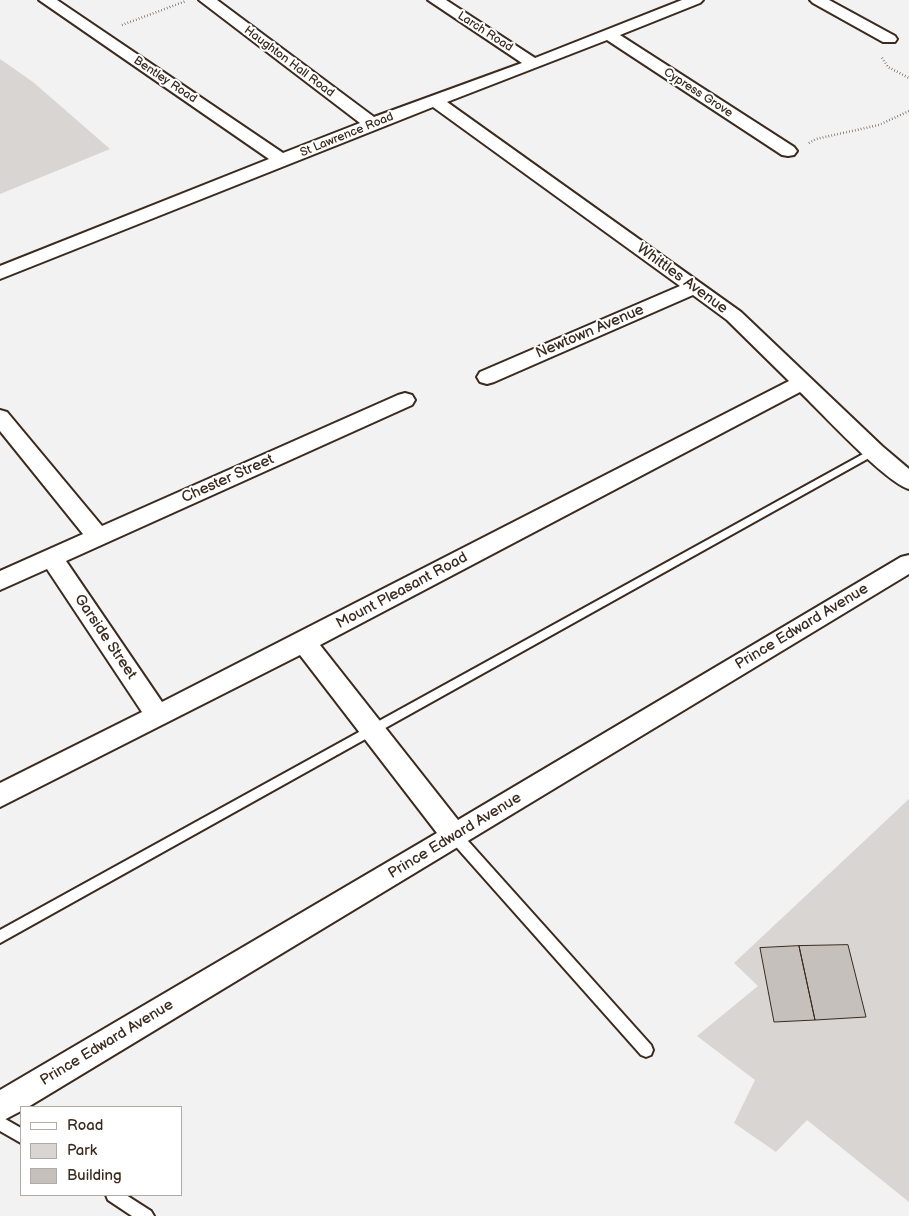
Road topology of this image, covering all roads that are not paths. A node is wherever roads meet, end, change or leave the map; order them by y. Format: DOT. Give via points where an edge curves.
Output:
graph roads {
  1 [pos="47,0"];
  2 [pos="207,0"];
  3 [pos="436,0"];
  4 [pos="694,0"];
  5 [pos="818,0"];
  6 [pos="608,34"];
  7 [pos="889,39"];
  8 [pos="534,64"];
  9 [pos="435,101"];
  10 [pos="372,124"];
  11 [pos="806,144"];
  12 [pos="788,151"];
  13 [pos="771,158"];
  14 [pos="283,160"];
  15 [pos="0,274"];
  16 [pos="694,288"];
  17 [pos="487,377"];
  18 [pos="803,382"];
  19 [pos="405,400"];
  20 [pos="0,417"];
  21 [pos="874,451"];
  22 [pos="909,481"];
  23 [pos="98,537"];
  24 [pos="52,558"];
  25 [pos="909,563"];
  26 [pos="0,582"];
  27 [pos="304,642"];
  28 [pos="157,715"];
  29 [pos="373,731"];
  30 [pos="0,796"];
  31 [pos="455,836"];
  32 [pos="0,938"];
  33 [pos="646,1050"];
  34 [pos="0,1107"];
  35 [pos="0,1123"];
  36 [pos="20,1135"];
  37 [pos="114,1196"];
  38 [pos="146,1216"];
  1 -- 14 [label="street, Bentley Road"];
  2 -- 10 [label="street, Haughton Hall Road"];
  3 -- 8 [label="street, Larch Road"];
  4 -- 6 [label="street, St Lawrence Road"];
  5 -- 7 [label="street"];
  6 -- 8 [label="street, St Lawrence Road"];
  6 -- 12 [label="street, Cypress Grove"];
  8 -- 9 [label="street, St Lawrence Road"];
  9 -- 10 [label="street, St Lawrence Road"];
  9 -- 16 [label="street, Whittles Avenue"];
  10 -- 14 [label="street, St Lawrence Road"];
  11 -- 12 [label="street"];
  12 -- 13 [label="street"];
  14 -- 15 [label="street, St Lawrence Road"];
  16 -- 17 [label="street, Newtown Avenue"];
  16 -- 18 [label="street, Whittles Avenue" via="734,316"];
  18 -- 21 [label="street, Whittles Avenue"];
  18 -- 27 [label="street, Mount Pleasant Road"];
  19 -- 23 [label="street, Chester Street"];
  20 -- 23 [label="street"];
  21 -- 22 [label="street, Whittles Avenue"];
  21 -- 29 [label="lane"];
  23 -- 24 [label="street, Chester Street"];
  24 -- 26 [label="street, Chester Street"];
  24 -- 28 [label="street, Garside Street"];
  25 -- 31 [label="street, Prince Edward Avenue"];
  27 -- 28 [label="street, Mount Pleasant Road"];
  27 -- 29 [label="street"];
  28 -- 30 [label="street, Mount Pleasant Road"];
  29 -- 31 [label="street"];
  29 -- 32 [label="lane"];
  31 -- 33 [label="lane"];
  31 -- 34 [label="street, Prince Edward Avenue"];
  35 -- 36 [label="lane"];
  37 -- 38 [label="lane"];
}
